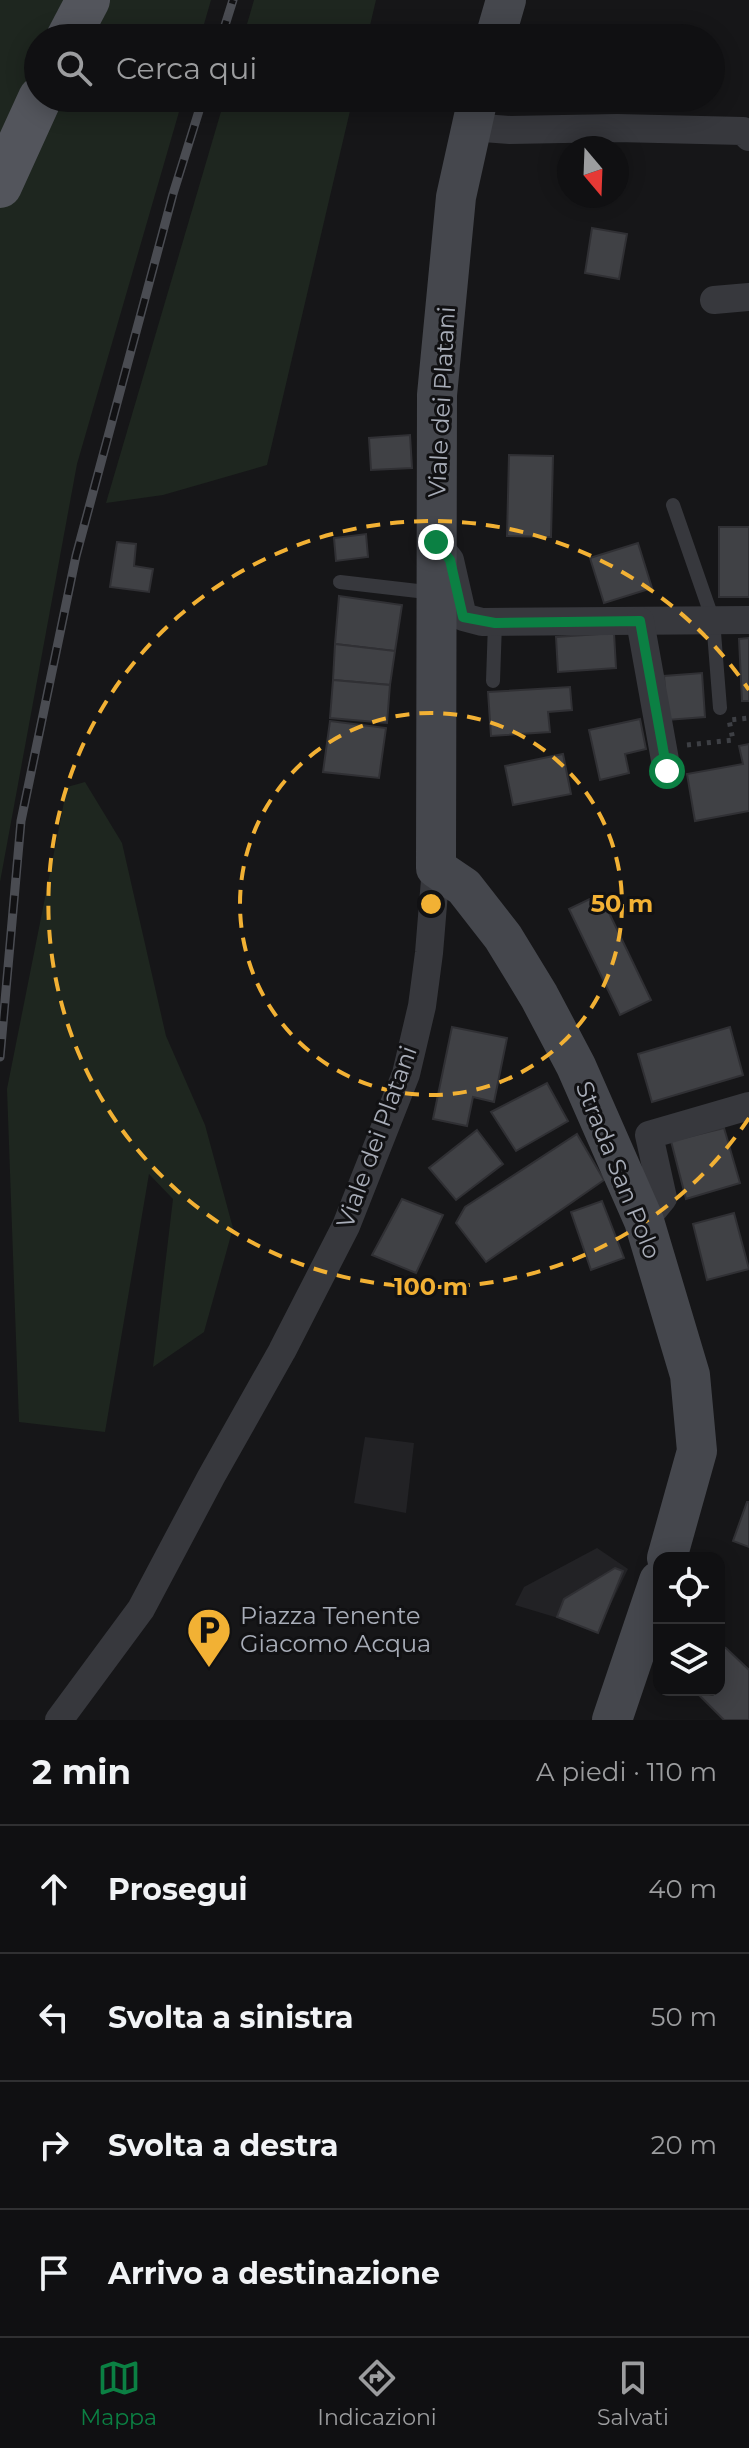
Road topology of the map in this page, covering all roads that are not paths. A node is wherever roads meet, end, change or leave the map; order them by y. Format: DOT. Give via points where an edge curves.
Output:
graph roads {
  1 [pos="88,0"];
  2 [pos="506,0"];
  3 [pos="75,24"];
  4 [pos="499,24"];
  5 [pos="34,112"];
  6 [pos="474,112"];
  7 [pos="749,137"];
  8 [pos="0,186"];
  9 [pos="749,297"];
  10 [pos="714,300"];
  11 [pos="673,505"];
  12 [pos="436,542"];
  13 [pos="340,582"];
  14 [pos="436,593"];
  15 [pos="713,620"];
  16 [pos="749,620"];
  17 [pos="640,621"];
  18 [pos="495,623"];
  19 [pos="493,681"];
  20 [pos="720,708"];
  21 [pos="665,760"];
  22 [pos="436,868"];
  23 [pos="749,1106"];
  24 [pos="644,1221"];
  25 [pos="669,1552"];
  26 [pos="653,1599"];
  27 [pos="59,1720"];
  28 [pos="612,1720"];
  1 -- 3 [label="main road"];
  2 -- 4 [label="street"];
  5 -- 8 [label="main road"];
  6 -- 7 [label="street" via="510,130 743,131"];
  6 -- 12 [label="street, Viale dei Platani" via="456,197 437,395"];
  9 -- 10 [label="street"];
  11 -- 15 [label="lane"];
  12 -- 14 [label="street, Viale dei Platani"];
  12 -- 18 [label="street" via="450,560 463,617"];
  13 -- 14 [label="lane"];
  14 -- 22 [label="street, Viale dei Platani"];
  15 -- 16 [label="street"];
  15 -- 17 [label="street"];
  15 -- 20 [label="lane"];
  17 -- 18 [label="street"];
  17 -- 21 [label="street"];
  18 -- 19 [label="lane"];
  22 -- 24 [label="street, Strada San Polo" via="464,887 539,996"];
  22 -- 27 [label="street, Viale dei Platani" via="424,993 406,1074 346,1226 141,1609"];
  23 -- 24 [label="street" via="649,1135 663,1198"];
  24 -- 25 [label="street, Strada San Polo" via="690,1375 697,1451"];
  26 -- 28 [label="street"];
}
